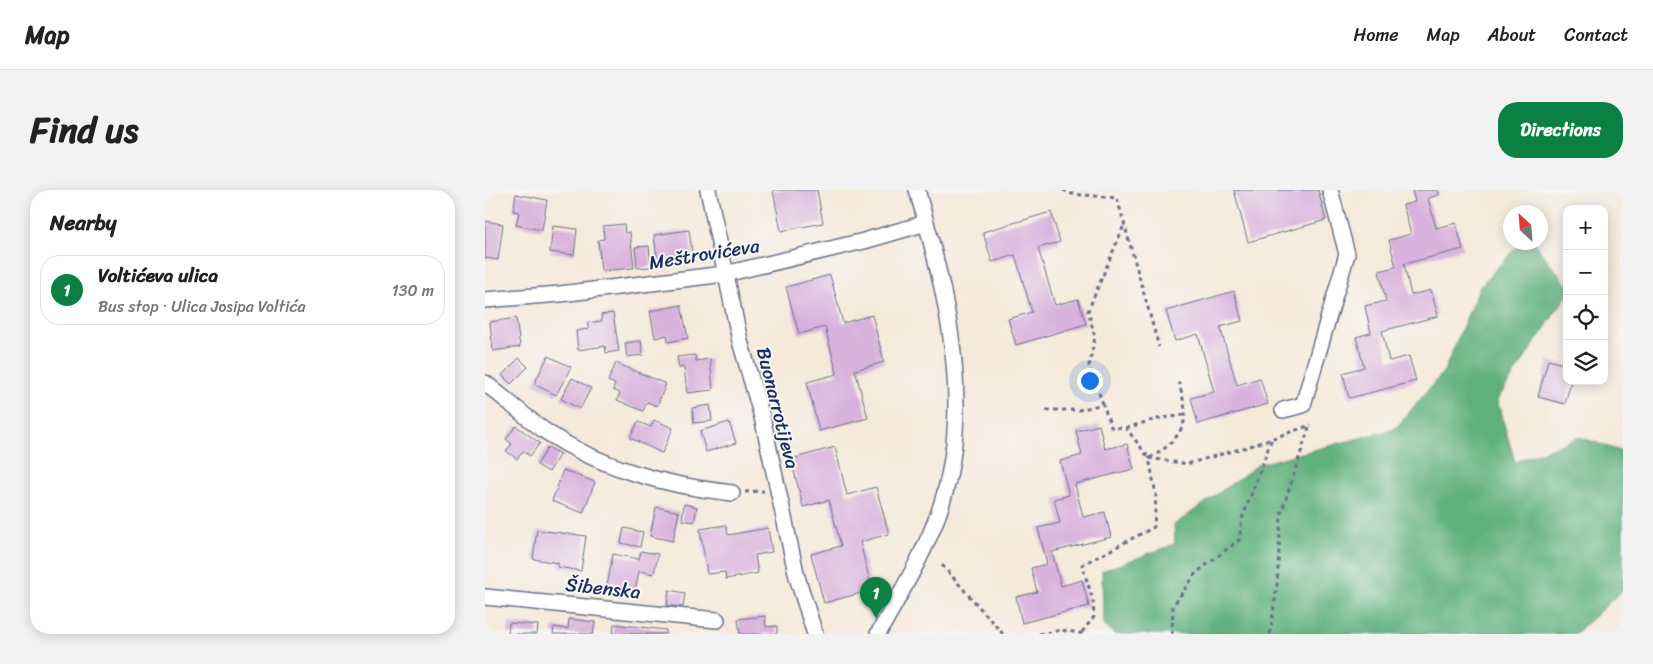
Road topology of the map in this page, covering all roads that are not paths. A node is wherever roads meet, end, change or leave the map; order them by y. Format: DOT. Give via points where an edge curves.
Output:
graph roads {
  1 [pos="708,190"];
  2 [pos="917,190"];
  3 [pos="1330,190"];
  4 [pos="926,223"];
  5 [pos="725,274"];
  6 [pos="485,300"];
  7 [pos="485,383"];
  8 [pos="1283,410"];
  9 [pos="732,493"];
  10 [pos="485,597"];
  11 [pos="717,620"];
  12 [pos="815,634"];
  13 [pos="877,634"];
  1 -- 5 [label="street, Buonarrotijeva"];
  2 -- 4 [label="street"];
  3 -- 8 [label="street" via="1347,254 1303,405"];
  4 -- 5 [label="street, Meštrovićeva"];
  4 -- 13 [label="street" via="950,323 954,440 948,482 929,540"];
  5 -- 6 [label="street, Meštrovićeva"];
  5 -- 12 [label="street, Buonarrotijeva" via="762,417 797,577"];
  7 -- 9 [label="street" via="546,431 590,456 654,480"];
  10 -- 11 [label="street, Šibenska"];
}
